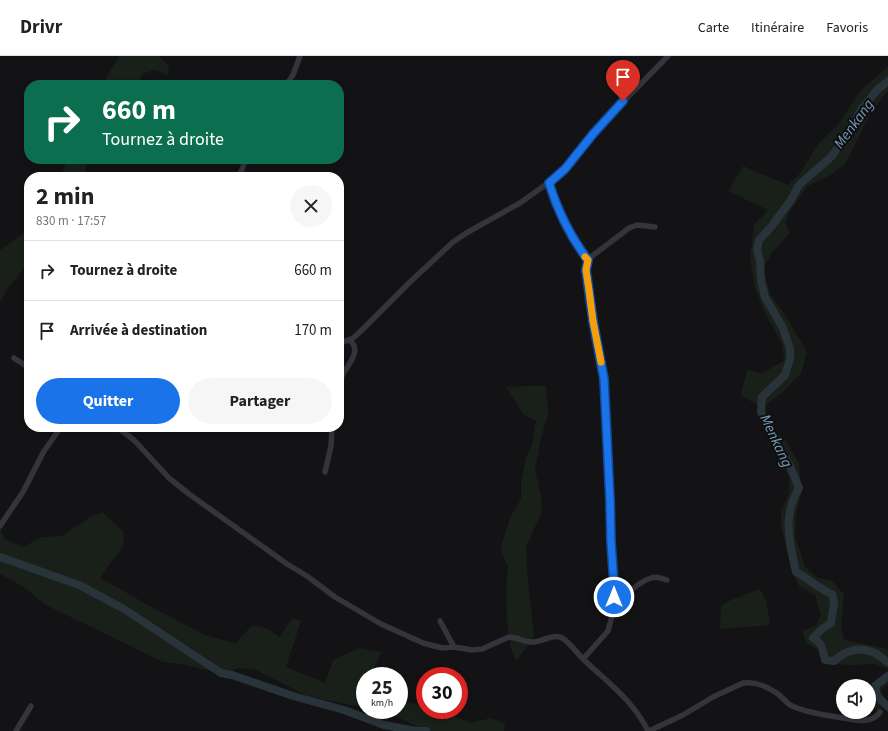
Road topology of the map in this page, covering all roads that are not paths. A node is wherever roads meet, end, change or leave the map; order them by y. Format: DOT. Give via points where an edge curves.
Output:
graph roads {
  1 [pos="300,56"];
  2 [pos="668,56"];
  3 [pos="290,80"];
  4 [pos="549,183"];
  5 [pos="655,227"];
  6 [pos="588,260"];
  7 [pos="349,340"];
  8 [pos="344,342"];
  9 [pos="14,358"];
  10 [pos="24,365"];
  11 [pos="344,372"];
  12 [pos="57,432"];
  13 [pos="124,432"];
  14 [pos="332,432"];
  15 [pos="325,472"];
  16 [pos="0,526"];
  17 [pos="667,580"];
  18 [pos="612,608"];
  19 [pos="440,621"];
  20 [pos="454,647"];
  21 [pos="583,659"];
  22 [pos="31,706"];
  23 [pos="880,712"];
  24 [pos="16,731"];
  25 [pos="648,731"];
  1 -- 3 [label="street"];
  2 -- 4 [label="street" via="616,108 565,169"];
  4 -- 6 [label="street" via="557,209 568,231"];
  4 -- 7 [label="street" via="453,242 362,331"];
  5 -- 6 [label="street" via="637,225 629,228"];
  6 -- 18 [label="street" via="586,270 604,379 614,585"];
  7 -- 8 [label="street"];
  7 -- 11 [label="street" via="355,351"];
  9 -- 10 [label="street"];
  12 -- 16 [label="street" via="44,451 24,492"];
  13 -- 20 [label="street" via="179,487 335,597 396,632 434,646"];
  14 -- 15 [label="street"];
  17 -- 18 [label="street" via="650,578"];
  18 -- 21 [label="street" via="608,632"];
  19 -- 20 [label="street"];
  20 -- 21 [label="street" via="482,649 509,637 534,642 559,636 564,638"];
  21 -- 25 [label="street" via="630,703"];
  22 -- 24 [label="street"];
  23 -- 25 [label="street" via="874,718 860,720 806,712 790,705 763,686 749,682 713,697 683,715"];
}
